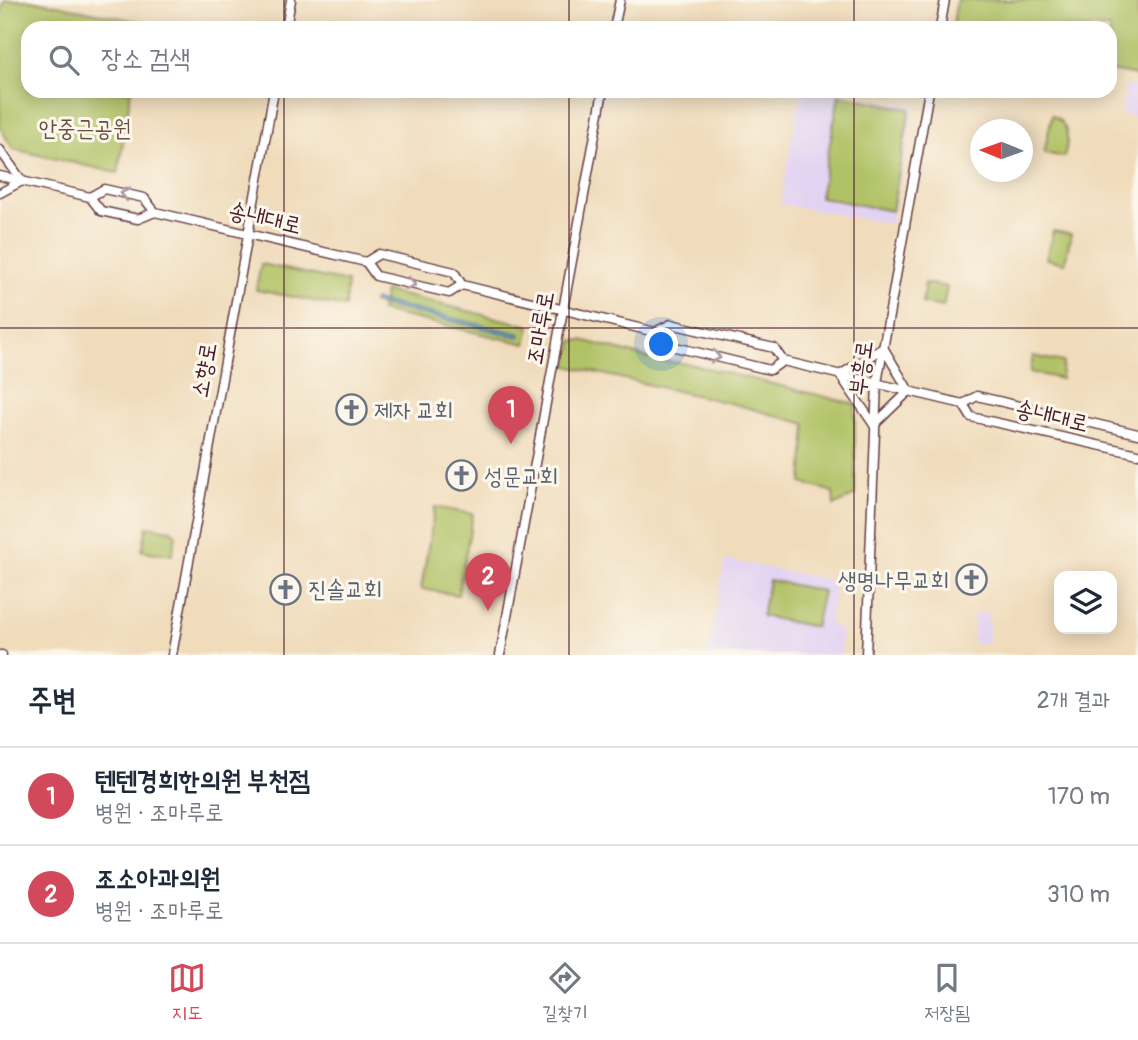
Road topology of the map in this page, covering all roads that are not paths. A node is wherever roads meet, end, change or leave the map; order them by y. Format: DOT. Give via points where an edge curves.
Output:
graph roads {
  1 [pos="291,0"];
  2 [pos="620,0"];
  3 [pos="945,0"];
  4 [pos="287,21"];
  5 [pos="616,21"];
  6 [pos="941,21"];
  7 [pos="273,98"];
  8 [pos="602,98"];
  9 [pos="928,98"];
  10 [pos="0,150"];
  11 [pos="0,176"];
  12 [pos="22,181"];
  13 [pos="0,194"];
  14 [pos="90,197"];
  15 [pos="155,212"];
  16 [pos="248,234"];
  17 [pos="366,262"];
  18 [pos="462,285"];
  19 [pos="563,310"];
  20 [pos="655,332"];
  21 [pos="883,348"];
  22 [pos="783,361"];
  23 [pos="840,375"];
  24 [pos="877,383"];
  25 [pos="909,391"];
  26 [pos="963,404"];
  27 [pos="874,425"];
  28 [pos="1138,434"];
  29 [pos="1138,454"];
  30 [pos="172,655"];
  31 [pos="500,655"];
  32 [pos="866,655"];
  1 -- 4 [label="street"];
  2 -- 5 [label="street"];
  3 -- 6 [label="street"];
  7 -- 16 [label="street, 소향로"];
  8 -- 19 [label="street, 조마루로"];
  9 -- 21 [label="street, 부흥로"];
  10 -- 12 [label="street"];
  11 -- 12 [label="street, 송내대로"];
  12 -- 13 [label="street"];
  12 -- 14 [label="street, 송내대로"];
  14 -- 15 [label="street, 송내대로" via="101,211 138,219"];
  15 -- 14 [label="street, 송내대로, one-way" via="144,198 104,189"];
  15 -- 16 [label="street, 송내대로"];
  16 -- 17 [label="street, 송내대로"];
  16 -- 30 [label="street, 소향로"];
  17 -- 18 [label="street, 송내대로, one-way" via="376,276 449,293"];
  17 -- 18 [label="street, 송내대로" via="379,254 454,272"];
  18 -- 19 [label="street, 송내대로"];
  19 -- 20 [label="street, 송내대로"];
  19 -- 31 [label="street, 조마루로"];
  20 -- 22 [label="street, 송내대로" via="671,324 774,348"];
  20 -- 22 [label="street, 송내대로, one-way" via="667,345 770,370"];
  21 -- 23 [label="street"];
  21 -- 24 [label="street, 부흥로"];
  21 -- 25 [label="street"];
  22 -- 23 [label="street, 송내대로"];
  23 -- 24 [label="street, 송내대로"];
  23 -- 27 [label="street"];
  24 -- 25 [label="street, 송내대로"];
  24 -- 27 [label="street, 부흥로"];
  25 -- 26 [label="street, 송내대로"];
  25 -- 27 [label="street"];
  26 -- 28 [label="street, 송내대로" via="977,396"];
  26 -- 29 [label="street, 송내대로" via="971,417"];
  27 -- 32 [label="street, 부흥로"];
}
